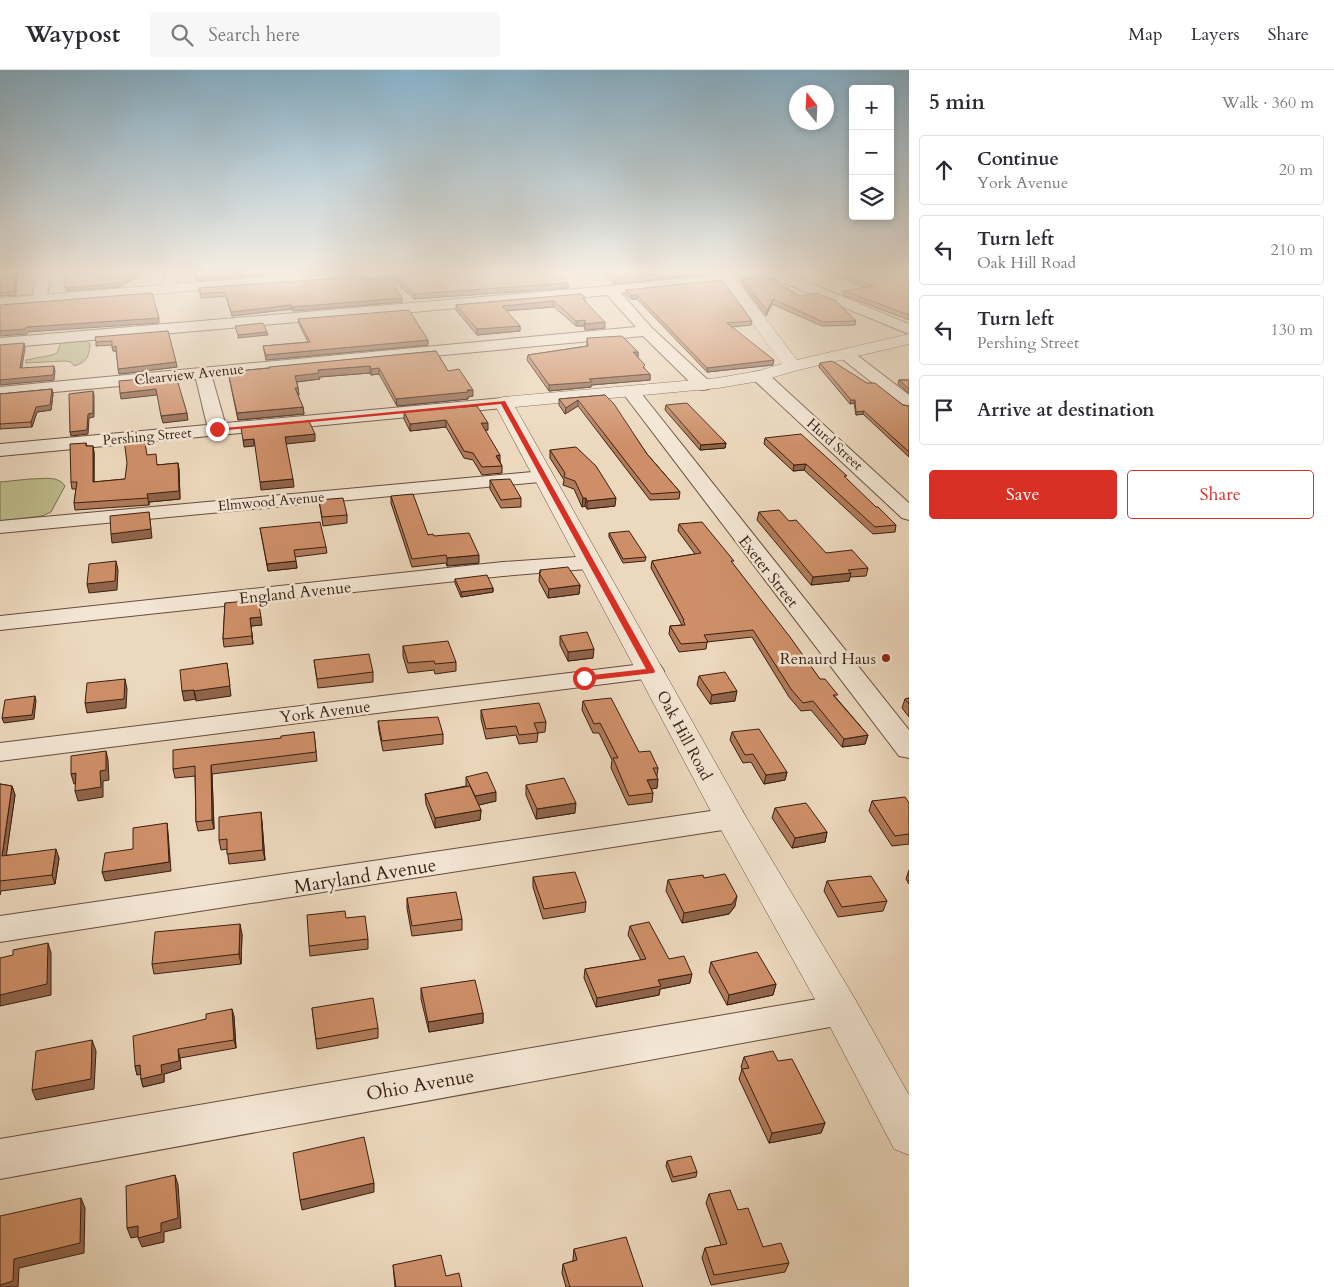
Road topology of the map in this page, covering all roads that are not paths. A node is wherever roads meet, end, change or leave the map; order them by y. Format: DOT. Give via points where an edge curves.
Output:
graph roads {
  1 [pos="152,330"];
  2 [pos="766,330"];
  3 [pos="647,331"];
  4 [pos="909,339"];
  5 [pos="0,343"];
  6 [pos="848,355"];
  7 [pos="793,366"];
  8 [pos="202,372"];
  9 [pos="760,376"];
  10 [pos="703,385"];
  11 [pos="0,392"];
  12 [pos="631,392"];
  13 [pos="503,402"];
  14 [pos="909,402"];
  15 [pos="217,429"];
  16 [pos="0,450"];
  17 [pos="543,477"];
  18 [pos="909,487"];
  19 [pos="884,490"];
  20 [pos="909,514"];
  21 [pos="0,527"];
  22 [pos="591,563"];
  23 [pos="0,623"];
  24 [pos="651,671"];
  25 [pos="909,749"];
  26 [pos="0,752"];
  27 [pos="731,818"];
  28 [pos="0,929"];
  29 [pos="841,1010"];
  30 [pos="909,1135"];
  31 [pos="0,1159"];
  1 -- 5 [label="street"];
  2 -- 7 [label="street"];
  3 -- 8 [label="street, Clearview Avenue"];
  3 -- 10 [label="street"];
  4 -- 6 [label="street"];
  6 -- 7 [label="street"];
  6 -- 14 [label="street"];
  7 -- 9 [label="street"];
  8 -- 11 [label="street, Clearview Avenue"];
  8 -- 15 [label="street"];
  9 -- 10 [label="street"];
  9 -- 19 [label="street, Hurd Street"];
  10 -- 12 [label="street"];
  12 -- 13 [label="street"];
  12 -- 25 [label="street, Exeter Street"];
  13 -- 15 [label="street, Pershing Street"];
  13 -- 17 [label="street, Oak Hill Road"];
  15 -- 16 [label="street, Pershing Street"];
  17 -- 21 [label="street, Elmwood Avenue"];
  17 -- 22 [label="street, Oak Hill Road"];
  18 -- 19 [label="street"];
  19 -- 20 [label="street, Hurd Street"];
  22 -- 23 [label="street, England Avenue" via="503,569"];
  22 -- 24 [label="street, Oak Hill Road"];
  24 -- 26 [label="street, York Avenue"];
  24 -- 27 [label="street, Oak Hill Road"];
  27 -- 28 [label="street, Maryland Avenue"];
  27 -- 29 [label="street, Oak Hill Road"];
  29 -- 30 [label="street, Oak Hill Road"];
  29 -- 31 [label="street, Ohio Avenue"];
}
